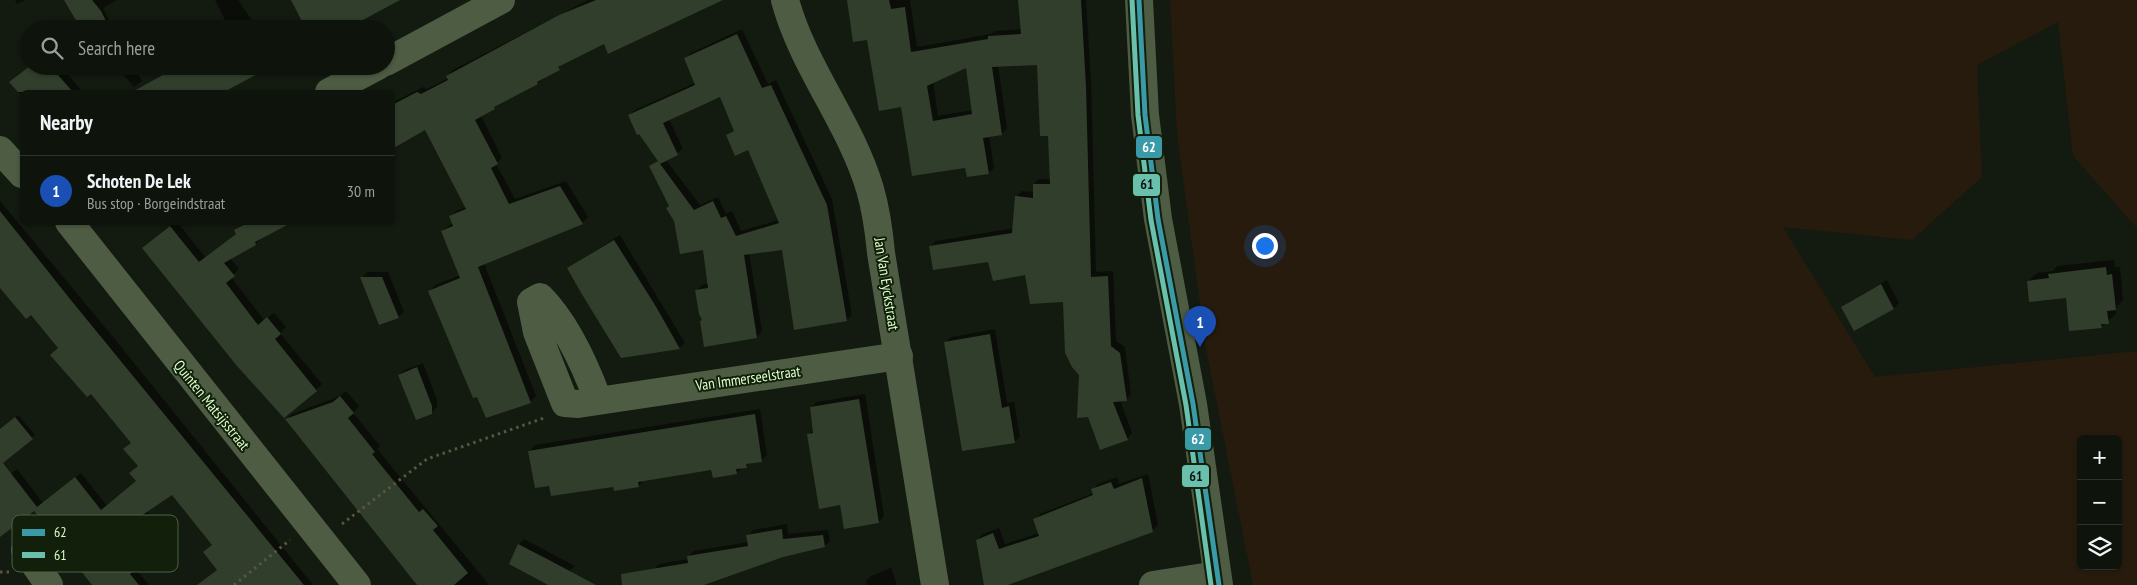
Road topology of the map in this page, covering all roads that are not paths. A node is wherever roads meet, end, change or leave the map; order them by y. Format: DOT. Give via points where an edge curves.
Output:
graph roads {
  1 [pos="501,0"];
  2 [pos="785,0"];
  3 [pos="1139,0"];
  4 [pos="395,57"];
  5 [pos="361,75"];
  6 [pos="333,90"];
  7 [pos="0,150"];
  8 [pos="20,172"];
  9 [pos="77,225"];
  10 [pos="899,356"];
  11 [pos="598,400"];
  12 [pos="40,572"];
  13 [pos="1218,580"];
  14 [pos="49,585"];
  15 [pos="357,585"];
  16 [pos="935,585"];
  17 [pos="1153,585"];
  1 -- 4 [label="street"];
  2 -- 10 [label="street, Jan Van Eyckstraat" via="798,42 846,132 870,188"];
  3 -- 13 [label="street" via="1146,116 1158,219 1193,404"];
  5 -- 6 [label="street"];
  7 -- 8 [label="street"];
  9 -- 15 [label="street, Quinten Matsijsstraat" via="124,294"];
  10 -- 11 [label="street, Van Immerseelstraat"];
  10 -- 16 [label="street, Jan Van Eyckstraat"];
  11 -- 11 [label="street, Van Immerseelstraat" via="590,378 554,311 540,297 531,302 538,332 565,403"];
  12 -- 14 [label="street"];
  13 -- 17 [label="street"];
}
